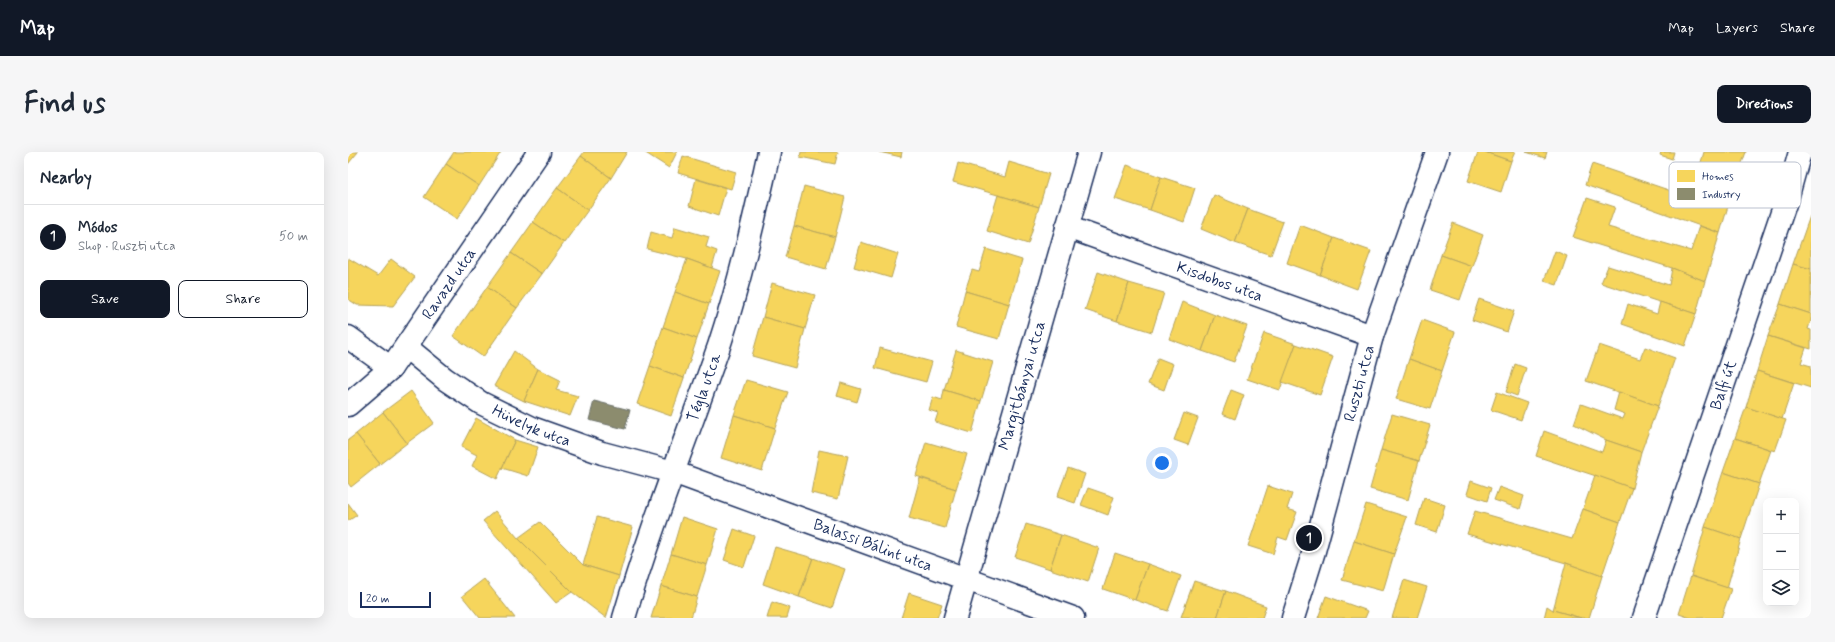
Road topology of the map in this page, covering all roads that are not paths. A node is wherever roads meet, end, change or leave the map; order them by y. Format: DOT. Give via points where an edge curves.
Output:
graph roads {
  1 [pos="539,152"];
  2 [pos="769,152"];
  3 [pos="1089,152"];
  4 [pos="1437,152"];
  5 [pos="1800,152"];
  6 [pos="1797,162"];
  7 [pos="1784,208"];
  8 [pos="1067,227"];
  9 [pos="1372,336"];
  10 [pos="348,337"];
  11 [pos="406,347"];
  12 [pos="391,368"];
  13 [pos="348,405"];
  14 [pos="673,472"];
  15 [pos="968,579"];
  16 [pos="624,618"];
  17 [pos="955,618"];
  18 [pos="1073,618"];
  19 [pos="1292,618"];
  20 [pos="1644,618"];
  1 -- 11 [label="street, Ravazd utca"];
  2 -- 14 [label="street, Tégla utca" via="742,269 719,345"];
  3 -- 8 [label="street, Margitbányai utca"];
  4 -- 9 [label="street, Ruszti utca"];
  5 -- 6 [label="street, Balfi út"];
  7 -- 20 [label="street, Balfi út"];
  8 -- 9 [label="street, Kisdobos utca"];
  8 -- 15 [label="street, Margitbányai utca"];
  9 -- 19 [label="street, Ruszti utca" via="1314,551"];
  10 -- 12 [label="street"];
  11 -- 12 [label="street, Ravazd utca"];
  11 -- 14 [label="street, Hüvelyk utca" via="445,379 481,403 532,428 602,453"];
  12 -- 13 [label="street, Ravazd utca"];
  14 -- 15 [label="street, Balassi Bálint utca"];
  14 -- 16 [label="street, Tégla utca" via="639,566"];
  15 -- 17 [label="street, Margitbányai utca"];
  15 -- 18 [label="street, Balassi Bálint utca"];
}
